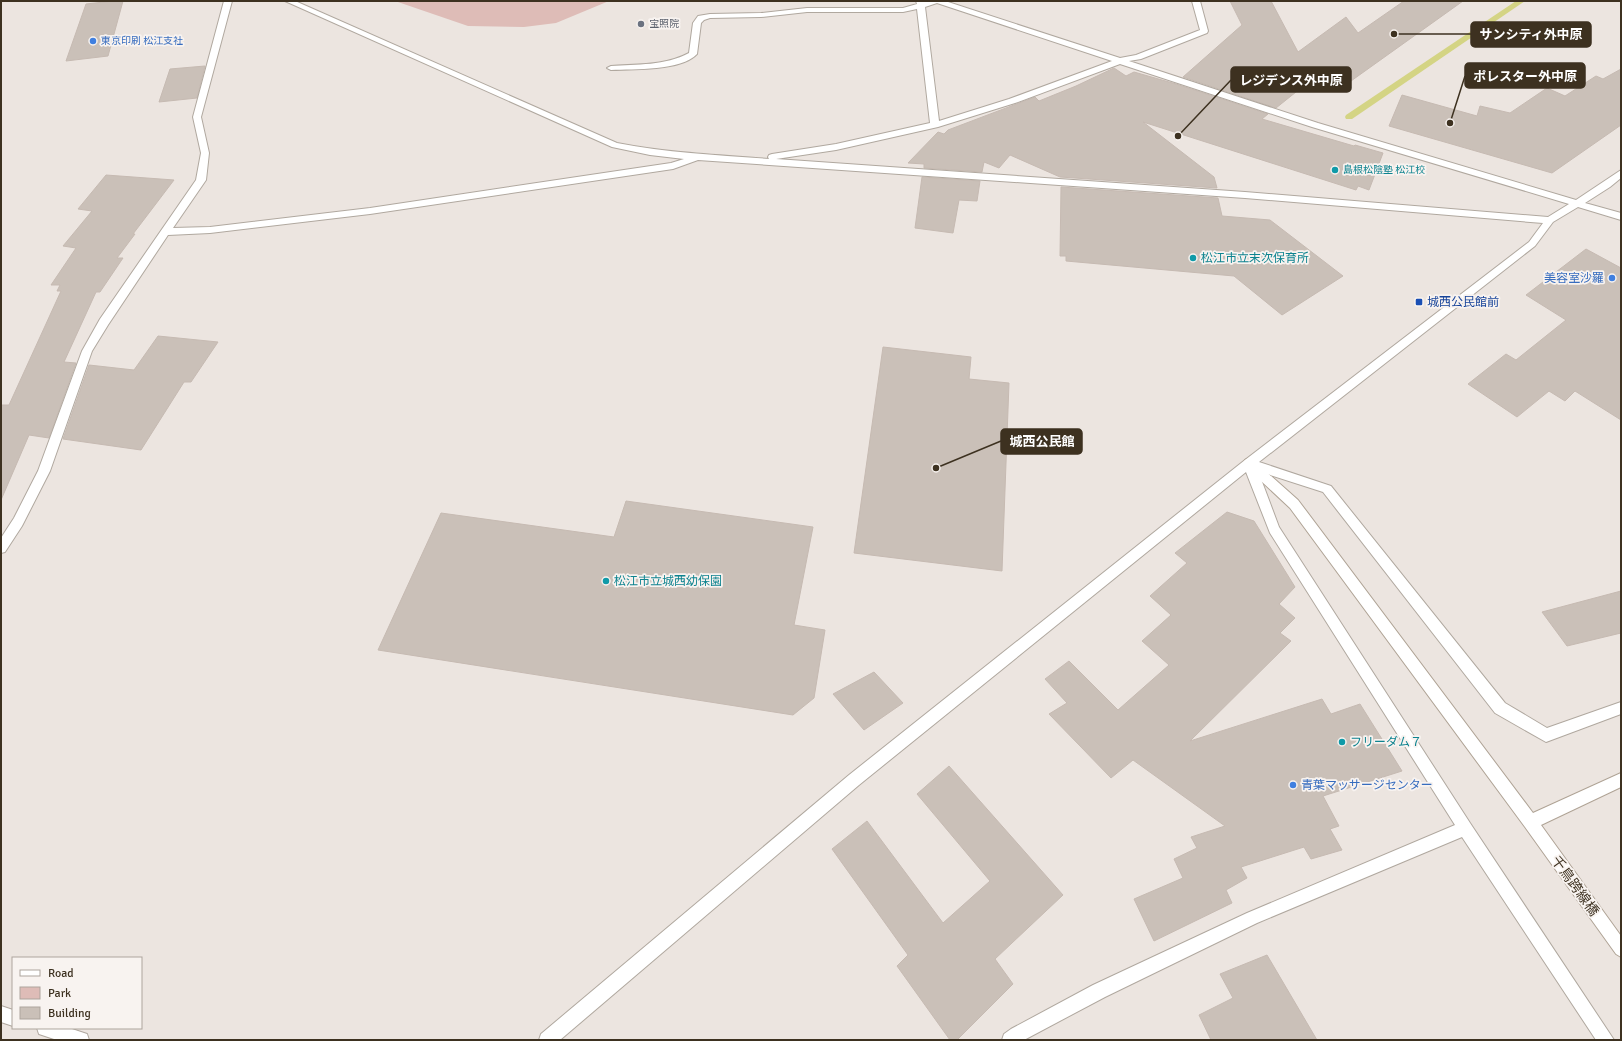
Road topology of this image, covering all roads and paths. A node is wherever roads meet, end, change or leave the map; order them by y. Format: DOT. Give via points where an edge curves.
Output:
graph roads {
  1 [pos="228,1"];
  2 [pos="289,1"];
  3 [pos="937,1"];
  4 [pos="1196,1"];
  5 [pos="920,3"];
  6 [pos="1119,61"];
  7 [pos="612,68"];
  8 [pos="935,125"];
  9 [pos="697,157"];
  10 [pos="747,160"];
  11 [pos="1621,173"];
  12 [pos="1576,203"];
  13 [pos="1621,217"];
  14 [pos="1550,220"];
  15 [pos="166,232"];
  16 [pos="1249,463"];
  17 [pos="1,548"];
  18 [pos="1621,708"];
  19 [pos="1621,780"];
  20 [pos="1530,822"];
  21 [pos="1465,828"];
  22 [pos="1621,949"];
  23 [pos="1,1014"];
  24 [pos="12,1018"];
  25 [pos="47,1029"];
  26 [pos="81,1040"];
  27 [pos="547,1040"];
  28 [pos="1010,1040"];
  29 [pos="1606,1040"];
  1 -- 15 [label="street" via="197,117 205,153 201,180"];
  2 -- 9 [label="street" via="615,144 650,152"];
  3 -- 5 [label="street"];
  3 -- 6 [label="street"];
  4 -- 6 [label="street" via="1204,31 1138,57"];
  5 -- 7 [label="street" via="903,10 822,10 710,16 701,18 697,23 693,54 685,60"];
  5 -- 8 [label="street"];
  6 -- 8 [label="street" via="1012,101"];
  6 -- 12 [label="street" via="1315,126"];
  8 -- 10 [label="street" via="836,147"];
  9 -- 10 [label="street"];
  9 -- 15 [label="street" via="673,166 378,210 210,230"];
  10 -- 14 [label="street" via="1205,192"];
  11 -- 12 [label="street" via="1607,185"];
  12 -- 13 [label="street"];
  12 -- 14 [label="street"];
  14 -- 16 [label="street" via="1532,244"];
  15 -- 17 [label="street" via="104,322 88,351 44,470 18,522"];
  16 -- 18 [label="street" via="1327,489 1500,708 1546,735"];
  16 -- 20 [label="street, 千鳥跨線橋" via="1294,504"];
  16 -- 21 [label="street" via="1274,529"];
  16 -- 27 [label="street" via="854,780"];
  19 -- 20 [label="street"];
  20 -- 22 [label="street, 千鳥跨線橋"];
  21 -- 28 [label="street" via="1252,918 1099,991"];
  21 -- 29 [label="street"];
  23 -- 24 [label="street"];
  25 -- 26 [label="street"];
}
